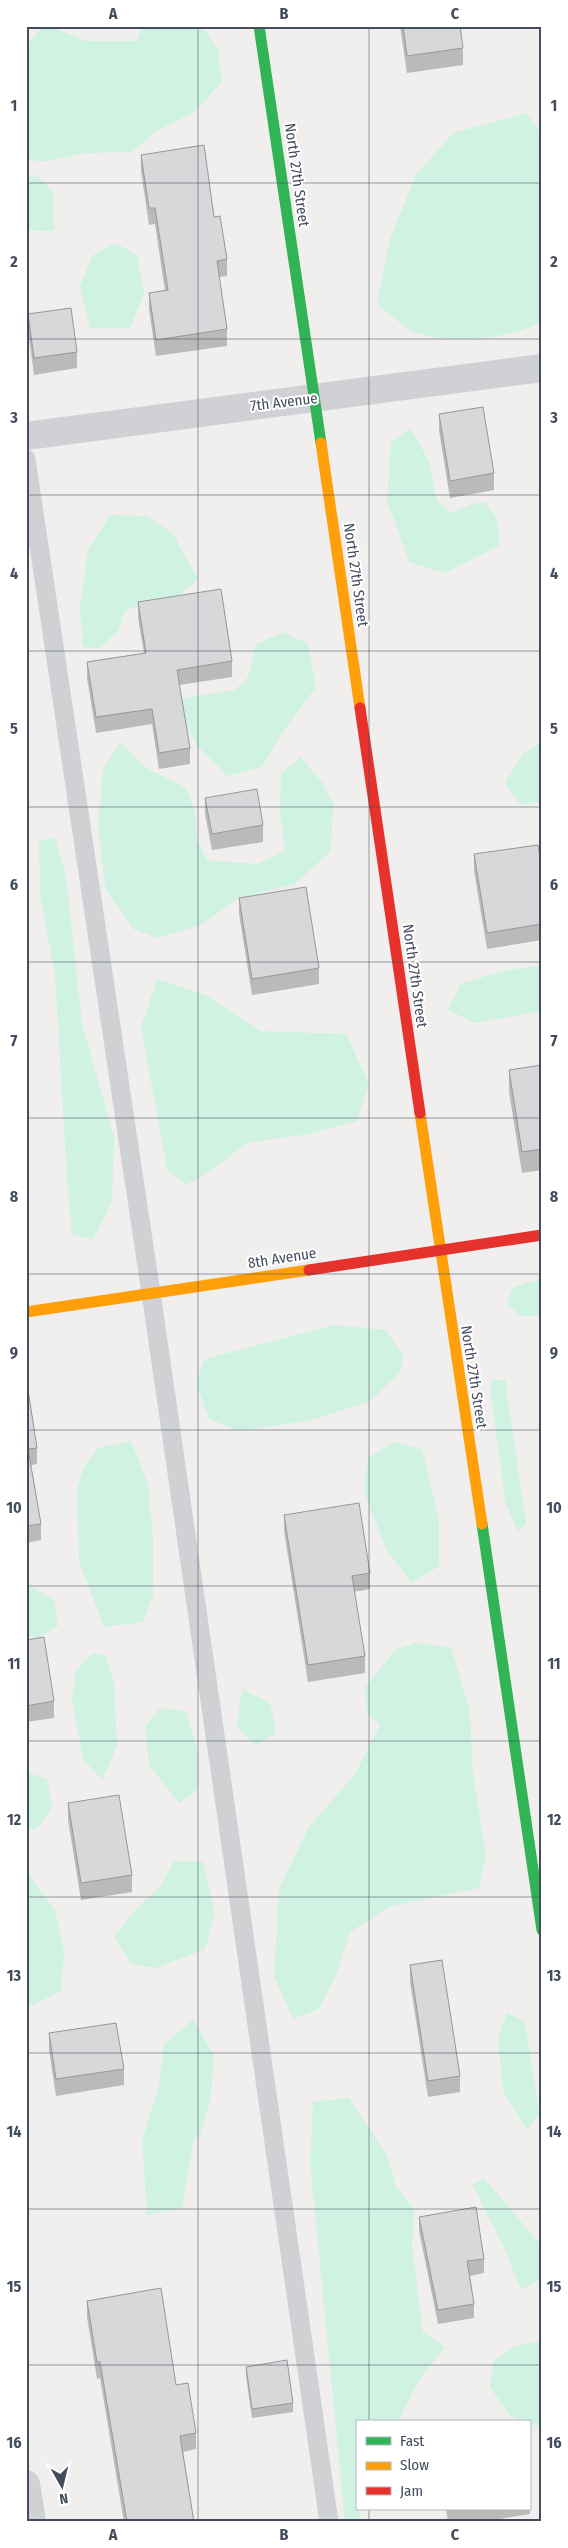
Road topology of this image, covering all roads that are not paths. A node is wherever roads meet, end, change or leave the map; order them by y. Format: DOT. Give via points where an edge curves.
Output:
graph roads {
  1 [pos="259,26"];
  2 [pos="542,368"];
  3 [pos="314,398"];
  4 [pos="26,436"];
  5 [pos="26,459"];
  6 [pos="542,1235"];
  7 [pos="440,1250"];
  8 [pos="151,1293"];
  9 [pos="26,1312"];
  10 [pos="542,1930"];
  11 [pos="26,2484"];
  12 [pos="32,2522"];
  13 [pos="329,2522"];
  1 -- 3 [label="street, North 27th Street"];
  2 -- 3 [label="street, 7th Avenue"];
  3 -- 4 [label="street, 7th Avenue"];
  3 -- 7 [label="street, North 27th Street"];
  5 -- 8 [label="lane"];
  6 -- 7 [label="street, 8th Avenue"];
  7 -- 8 [label="street, 8th Avenue"];
  7 -- 10 [label="street, North 27th Street"];
  8 -- 9 [label="street, 8th Avenue"];
  8 -- 13 [label="lane"];
  11 -- 12 [label="street"];
}
